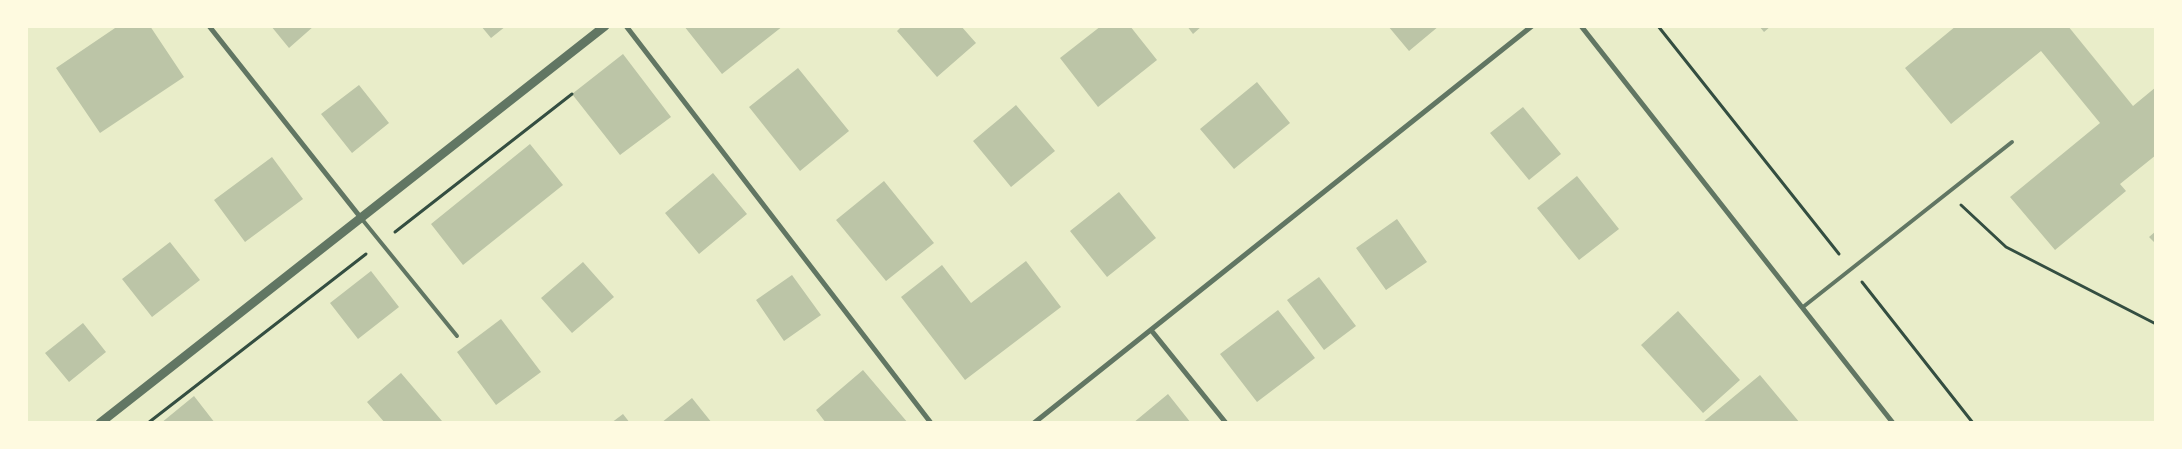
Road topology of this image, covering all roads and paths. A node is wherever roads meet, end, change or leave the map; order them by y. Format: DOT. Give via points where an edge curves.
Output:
graph roads {
  1 [pos="209,26"];
  2 [pos="605,26"];
  3 [pos="626,26"];
  4 [pos="1532,26"];
  5 [pos="1581,26"];
  6 [pos="1658,26"];
  7 [pos="572,94"];
  8 [pos="2012,142"];
  9 [pos="1948,193"];
  10 [pos="361,218"];
  11 [pos="382,242"];
  12 [pos="1851,269"];
  13 [pos="1803,307"];
  14 [pos="2156,324"];
  15 [pos="1151,330"];
  16 [pos="457,336"];
  17 [pos="100,423"];
  18 [pos="148,423"];
  19 [pos="931,423"];
  20 [pos="1034,423"];
  21 [pos="1226,423"];
  22 [pos="1893,423"];
  23 [pos="1973,423"];
  1 -- 10 [label="street"];
  2 -- 10 [label="street"];
  3 -- 19 [label="street"];
  4 -- 15 [label="street"];
  5 -- 13 [label="street"];
  6 -- 12 [label="path"];
  7 -- 11 [label="path"];
  8 -- 9 [label="lane"];
  9 -- 12 [label="lane"];
  9 -- 14 [label="path" via="2006,247"];
  10 -- 11 [label="lane"];
  10 -- 17 [label="street"];
  11 -- 16 [label="lane"];
  11 -- 18 [label="path"];
  12 -- 13 [label="lane"];
  12 -- 23 [label="path"];
  13 -- 22 [label="street"];
  15 -- 20 [label="street"];
  15 -- 21 [label="street"];
}
